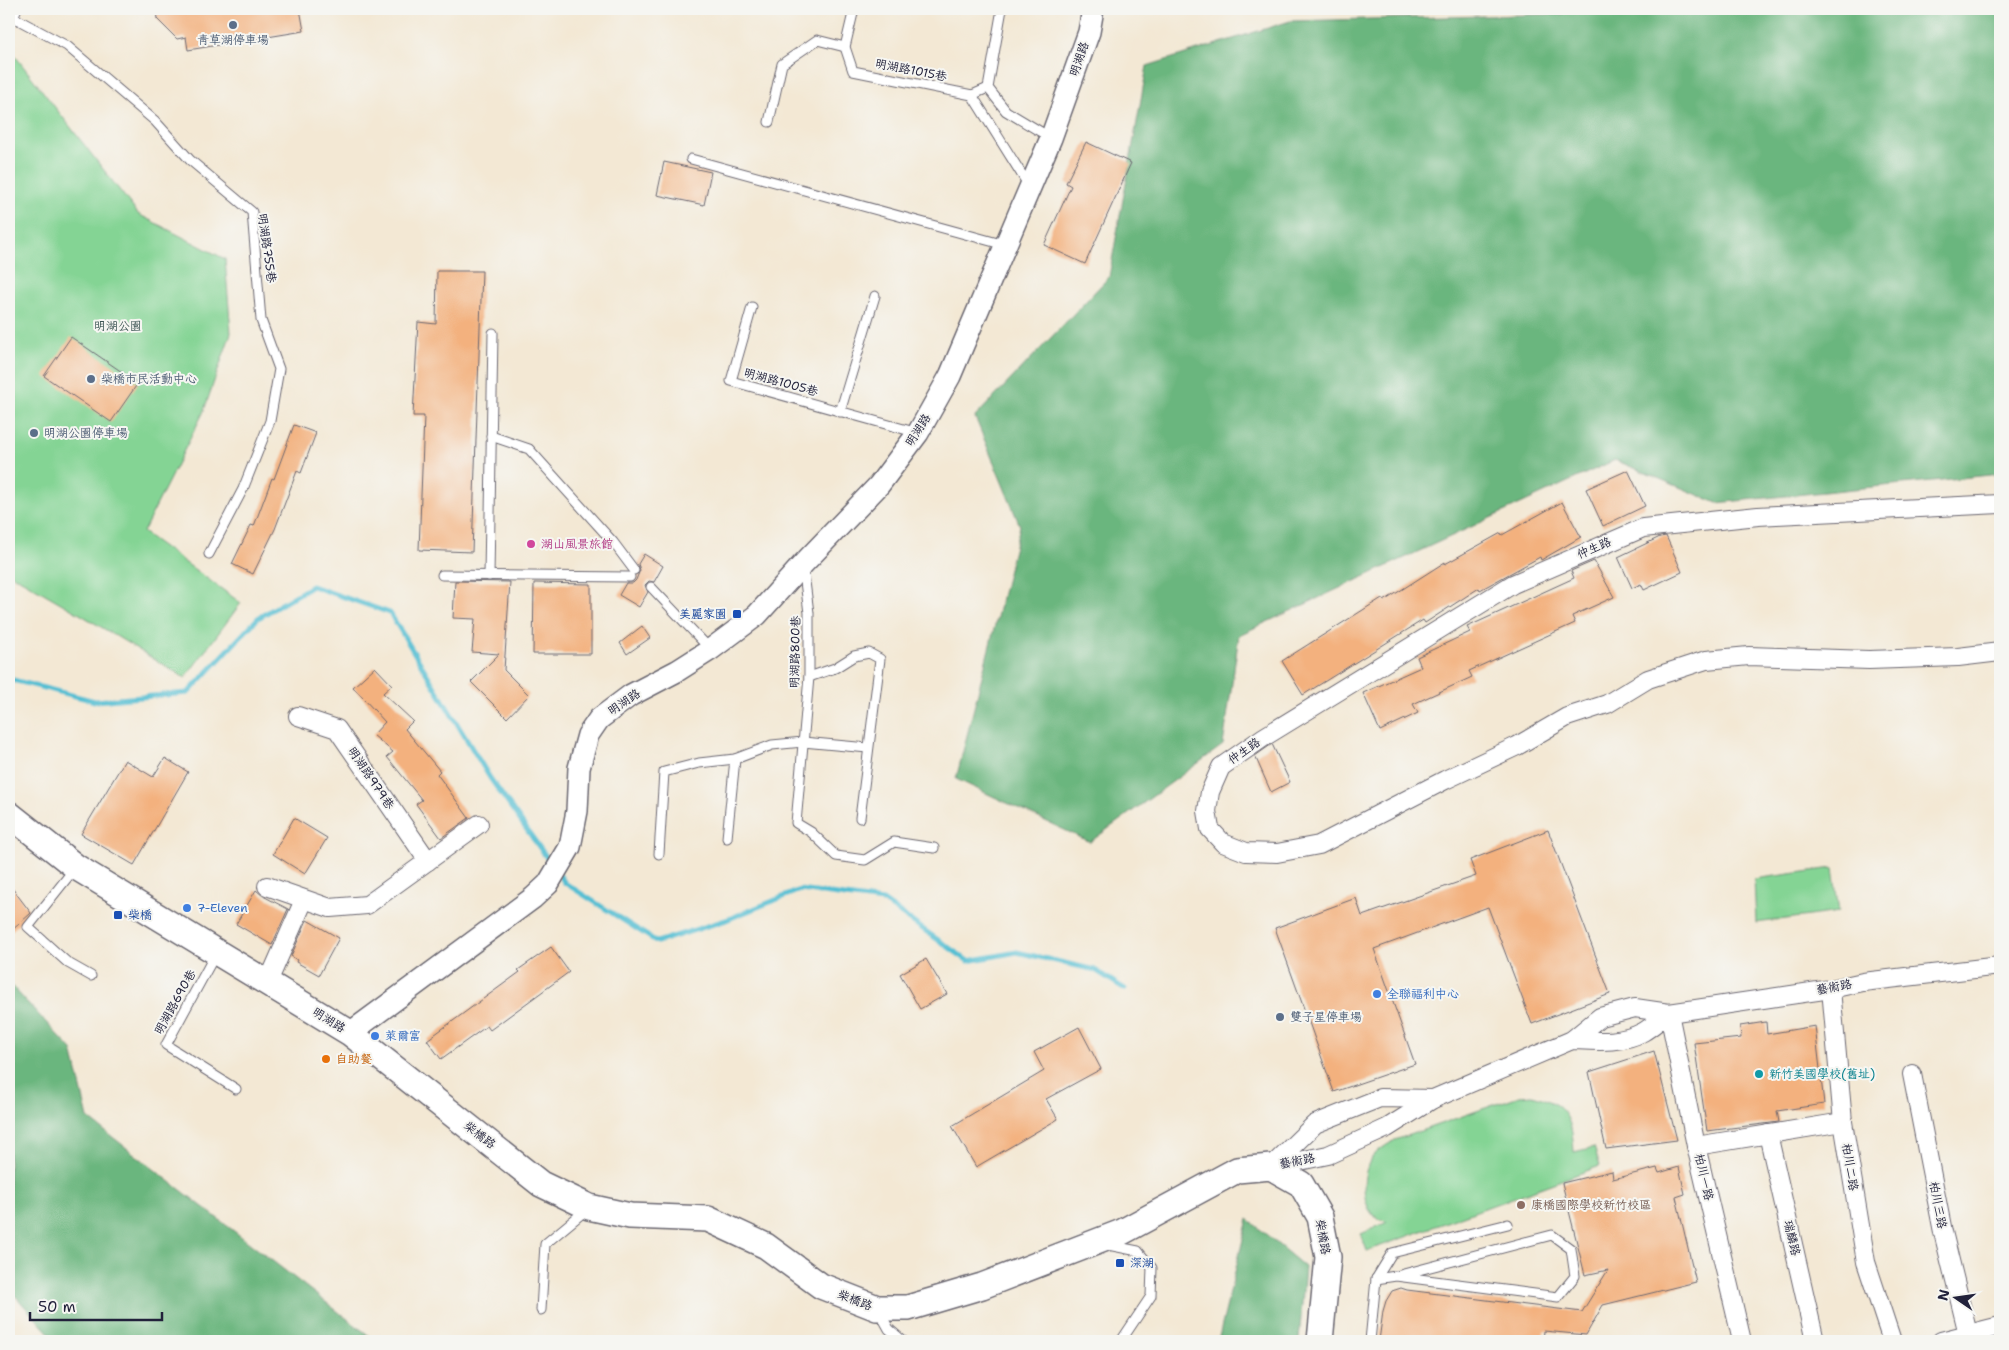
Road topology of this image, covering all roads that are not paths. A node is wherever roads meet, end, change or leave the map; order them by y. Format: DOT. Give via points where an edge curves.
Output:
graph roads {
  1 [pos="12,9"];
  2 [pos="854,9"];
  3 [pos="1002,9"];
  4 [pos="1093,9"];
  5 [pos="9,14"];
  6 [pos="845,47"];
  7 [pos="988,88"];
  8 [pos="972,95"];
  9 [pos="769,122"];
  10 [pos="1051,138"];
  11 [pos="691,159"];
  12 [pos="1030,187"];
  13 [pos="1004,245"];
  14 [pos="875,296"];
  15 [pos="752,307"];
  16 [pos="493,333"];
  17 [pos="840,412"];
  18 [pos="918,433"];
  19 [pos="491,436"];
  20 [pos="2000,504"];
  21 [pos="209,554"];
  22 [pos="803,564"];
  23 [pos="442,575"];
  24 [pos="489,576"];
  25 [pos="651,587"];
  26 [pos="710,650"];
  27 [pos="2000,652"];
  28 [pos="809,677"];
  29 [pos="298,716"];
  30 [pos="803,742"];
  31 [pos="868,748"];
  32 [pos="735,758"];
  33 [pos="9,814"];
  34 [pos="860,818"];
  35 [pos="480,824"];
  36 [pos="726,838"];
  37 [pos="934,848"];
  38 [pos="659,854"];
  39 [pos="428,861"];
  40 [pos="76,866"];
  41 [pos="267,886"];
  42 [pos="304,900"];
  43 [pos="217,952"];
  44 [pos="2000,966"];
  45 [pos="91,976"];
  46 [pos="268,982"];
  47 [pos="1830,989"];
  48 [pos="1669,1013"];
  49 [pos="350,1033"];
  50 [pos="1572,1040"];
  51 [pos="1912,1074"];
  52 [pos="236,1088"];
  53 [pos="1434,1099"];
  54 [pos="1843,1122"];
  55 [pos="1768,1134"];
  56 [pos="1696,1146"];
  57 [pos="1271,1166"];
  58 [pos="589,1207"];
  59 [pos="1508,1224"];
  60 [pos="1097,1242"];
  61 [pos="1396,1276"];
  62 [pos="1376,1279"];
  63 [pos="877,1308"];
  64 [pos="541,1310"];
  65 [pos="2000,1326"];
  66 [pos="1968,1334"];
  67 [pos="904,1341"];
  68 [pos="1121,1341"];
  69 [pos="1320,1341"];
  70 [pos="1370,1341"];
  71 [pos="1742,1341"];
  72 [pos="1815,1341"];
  73 [pos="1892,1341"];
  74 [pos="1941,1341"];
  1 -- 5 [label="street"];
  2 -- 6 [label="lane"];
  3 -- 7 [label="lane"];
  4 -- 10 [label="street, 明湖路"];
  5 -- 21 [label="lane, 明湖路755巷" via="68,46 155,121 190,160 252,212 261,320 280,370 270,421 243,488"];
  6 -- 8 [label="lane, 明湖路1015巷" via="853,71"];
  6 -- 9 [label="lane" via="817,40 782,64"];
  7 -- 8 [label="lane"];
  7 -- 10 [label="lane" via="1006,111"];
  8 -- 12 [label="lane"];
  10 -- 12 [label="street, 明湖路"];
  11 -- 13 [label="lane"];
  12 -- 13 [label="street, 明湖路"];
  13 -- 18 [label="street, 明湖路" via="950,376"];
  14 -- 17 [label="lane"];
  15 -- 17 [label="lane, 明湖路1005巷" via="731,381"];
  16 -- 19 [label="lane"];
  17 -- 18 [label="lane, 明湖路1005巷"];
  18 -- 22 [label="street, 明湖路" via="879,485"];
  19 -- 24 [label="lane"];
  19 -- 24 [label="lane" via="529,449 613,542 632,573"];
  20 -- 27 [label="street, 仲生路" via="1758,516 1642,528 1513,584 1264,737 1221,767 1210,792 1207,811 1210,829 1223,843 1246,852 1277,853 1319,845 1517,746 1567,717 1606,704 1648,679 1706,660 1749,656 1868,660"];
  22 -- 26 [label="street, 明湖路" via="757,615"];
  22 -- 28 [label="lane, 明湖路800巷" via="809,613"];
  23 -- 24 [label="lane"];
  25 -- 26 [label="lane"];
  26 -- 49 [label="street, 明湖路" via="631,695 593,727 579,768 577,811 570,847 548,884"];
  28 -- 30 [label="lane, 明湖路800巷"];
  28 -- 31 [label="lane" via="835,668 854,656 869,653 880,660"];
  29 -- 39 [label="street, 明湖路979巷" via="337,729"];
  30 -- 31 [label="lane"];
  30 -- 32 [label="lane" via="772,746"];
  30 -- 37 [label="lane, 明湖路800巷" via="796,823 811,832 836,856 865,860 894,842"];
  31 -- 34 [label="lane"];
  32 -- 36 [label="lane"];
  32 -- 38 [label="lane" via="664,772"];
  33 -- 40 [label="main road, 明湖路"];
  35 -- 39 [label="street"];
  39 -- 42 [label="street" via="367,905 330,908"];
  40 -- 43 [label="main road, 明湖路"];
  40 -- 45 [label="lane" via="28,927 68,963"];
  41 -- 42 [label="street"];
  42 -- 46 [label="street"];
  43 -- 46 [label="main road, 明湖路"];
  43 -- 52 [label="lane, 明湖路690巷" via="166,1045"];
  44 -- 47 [label="street, 藝術路" via="1863,982"];
  46 -- 49 [label="main road, 明湖路"];
  47 -- 48 [label="street, 藝術路"];
  47 -- 54 [label="street, 柏川二路"];
  48 -- 50 [label="street, 藝術路" via="1642,1032 1626,1037 1608,1042"];
  48 -- 50 [label="street, 藝術路" via="1635,1008 1600,1017"];
  48 -- 56 [label="street, 柏川一路"];
  49 -- 58 [label="main road, 柴橋路" via="542,1184"];
  50 -- 53 [label="street, 藝術路"];
  51 -- 66 [label="street, 柏川三路"];
  53 -- 57 [label="street, 藝術路" via="1386,1128 1328,1155"];
  53 -- 57 [label="street, 藝術路" via="1380,1098 1315,1124"];
  54 -- 55 [label="street"];
  54 -- 73 [label="street, 柏川二路" via="1866,1262"];
  55 -- 56 [label="street"];
  55 -- 72 [label="street, 瑞麟路"];
  56 -- 71 [label="street, 柏川一路"];
  57 -- 60 [label="main road, 柴橋路" via="1237,1170 1122,1232"];
  57 -- 69 [label="main road, 柴橋路" via="1301,1184 1320,1217 1328,1257"];
  58 -- 63 [label="main road, 柴橋路" via="630,1216 708,1219 766,1246 821,1286"];
  58 -- 64 [label="lane" via="545,1244"];
  59 -- 62 [label="lane" via="1392,1253"];
  60 -- 63 [label="main road, 柴橋路" via="982,1286 908,1308"];
  60 -- 68 [label="lane" via="1138,1251 1152,1268 1151,1296"];
  61 -- 61 [label="lane" via="1558,1296 1575,1276 1571,1248 1552,1235"];
  61 -- 62 [label="lane"];
  62 -- 70 [label="lane"];
  63 -- 67 [label="lane" via="889,1329"];
  65 -- 66 [label="street"];
  66 -- 74 [label="street"];
}
